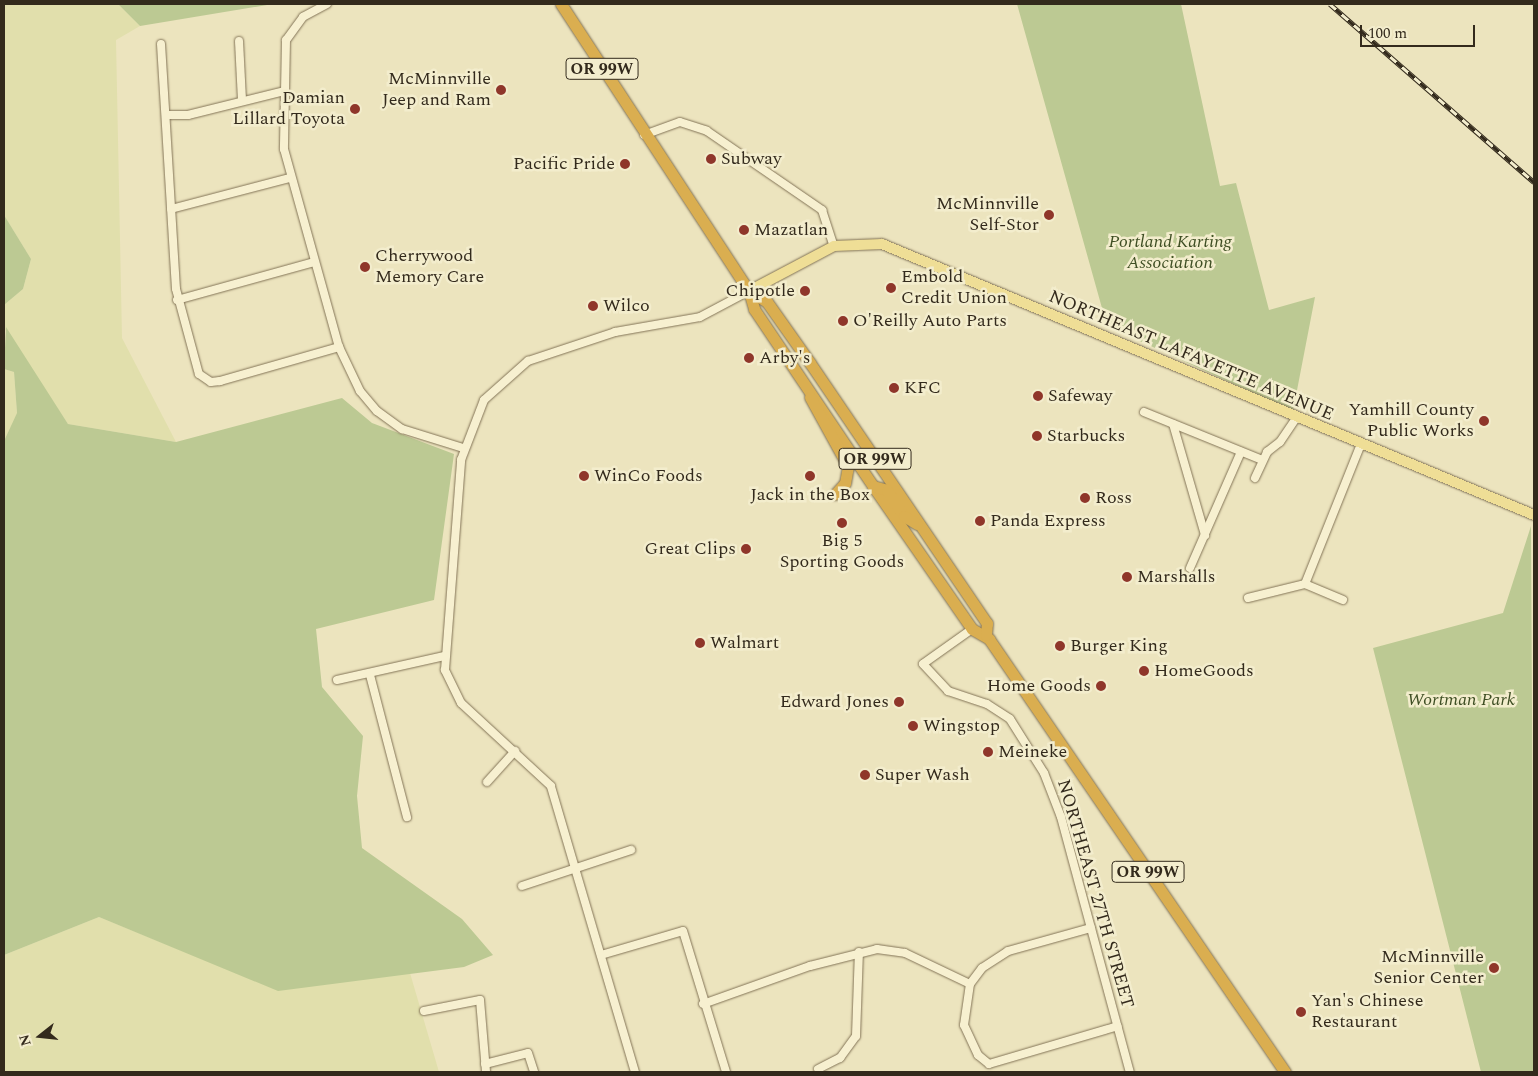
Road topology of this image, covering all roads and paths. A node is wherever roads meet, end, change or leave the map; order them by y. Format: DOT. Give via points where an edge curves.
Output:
graph roads {
  1 [pos="327,4"];
  2 [pos="561,4"];
  3 [pos="239,41"];
  4 [pos="161,44"];
  5 [pos="284,91"];
  6 [pos="242,100"];
  7 [pos="166,115"];
  8 [pos="644,134"];
  9 [pos="290,178"];
  10 [pos="171,209"];
  11 [pos="834,246"];
  12 [pos="314,262"];
  13 [pos="749,291"];
  14 [pos="177,300"];
  15 [pos="339,347"];
  16 [pos="804,381"];
  17 [pos="815,397"];
  18 [pos="1144,412"];
  19 [pos="1297,418"];
  20 [pos="1173,424"];
  21 [pos="1360,444"];
  22 [pos="463,448"];
  23 [pos="1241,452"];
  24 [pos="1262,460"];
  25 [pos="884,471"];
  26 [pos="1255,478"];
  27 [pos="873,486"];
  28 [pos="835,494"];
  29 [pos="1534,515"];
  30 [pos="922,528"];
  31 [pos="1205,535"];
  32 [pos="1190,568"];
  33 [pos="1305,584"];
  34 [pos="1248,598"];
  35 [pos="1343,600"];
  36 [pos="972,629"];
  37 [pos="986,635"];
  38 [pos="444,656"];
  39 [pos="370,674"];
  40 [pos="337,680"];
  41 [pos="515,750"];
  42 [pos="487,782"];
  43 [pos="407,817"];
  44 [pos="631,850"];
  45 [pos="576,870"];
  46 [pos="522,886"];
  47 [pos="1092,928"];
  48 [pos="859,952"];
  49 [pos="601,955"];
  50 [pos="970,984"];
  51 [pos="703,1004"];
  52 [pos="424,1011"];
  53 [pos="1118,1026"];
  54 [pos="989,1064"];
  55 [pos="485,1068"];
  56 [pos="818,1070"];
  57 [pos="534,1072"];
  58 [pos="634,1072"];
  59 [pos="726,1072"];
  60 [pos="991,1072"];
  61 [pos="1130,1072"];
  62 [pos="1285,1072"];
  1 -- 5 [label="street" via="312,10 293,27 285,48"];
  2 -- 8 [label="highway, OR 99W"];
  3 -- 6 [label="street"];
  4 -- 7 [label="street"];
  5 -- 6 [label="street"];
  5 -- 9 [label="street" via="284,149"];
  6 -- 7 [label="street" via="188,116"];
  7 -- 10 [label="street"];
  8 -- 11 [label="street" via="680,122 707,131 822,210"];
  8 -- 13 [label="highway, OR 99W"];
  9 -- 10 [label="street"];
  9 -- 12 [label="street"];
  10 -- 14 [label="street"];
  11 -- 13 [label="main road, NORTHEAST LAFAYETTE AVENUE"];
  11 -- 19 [label="main road, NORTHEAST LAFAYETTE AVENUE" via="865,242 897,250"];
  12 -- 14 [label="street"];
  12 -- 15 [label="street"];
  13 -- 16 [label="highway, OR 99W" via="754,310"];
  13 -- 22 [label="street" via="695,319 615,332 545,353 505,377 476,414"];
  13 -- 25 [label="highway, OR 99W" via="767,302"];
  14 -- 15 [label="street" via="192,358 206,380 220,381"];
  15 -- 22 [label="street" via="360,391 377,411 402,429"];
  16 -- 17 [label="highway, OR 99W"];
  16 -- 28 [label="highway" via="816,416 848,466 845,483"];
  17 -- 25 [label="highway" via="829,407 868,463"];
  17 -- 27 [label="highway, OR 99W"];
  18 -- 20 [label="street"];
  19 -- 21 [label="main road, NORTHEAST LAFAYETTE AVENUE"];
  19 -- 24 [label="street"];
  20 -- 23 [label="street"];
  20 -- 31 [label="street"];
  21 -- 29 [label="main road, NORTHEAST LAFAYETTE AVENUE"];
  21 -- 33 [label="street"];
  22 -- 38 [label="street"];
  23 -- 24 [label="street"];
  23 -- 31 [label="street"];
  24 -- 26 [label="street"];
  25 -- 30 [label="highway, OR 99W"];
  27 -- 30 [label="highway" via="887,490 904,516"];
  27 -- 36 [label="highway, OR 99W"];
  30 -- 37 [label="highway, OR 99W" via="987,623"];
  31 -- 32 [label="street"];
  33 -- 34 [label="street"];
  33 -- 35 [label="street"];
  36 -- 37 [label="highway"];
  36 -- 47 [label="street, NORTHEAST 27TH STREET" via="923,664 948,691 998,709 1020,730 1054,797"];
  37 -- 62 [label="highway, OR 99W"];
  38 -- 39 [label="street"];
  38 -- 41 [label="street" via="451,688 461,703"];
  39 -- 40 [label="street"];
  39 -- 43 [label="street"];
  41 -- 42 [label="street"];
  41 -- 45 [label="street" via="551,786"];
  44 -- 45 [label="street"];
  45 -- 46 [label="street"];
  45 -- 49 [label="street"];
  47 -- 50 [label="street" via="1008,951 982,968"];
  47 -- 53 [label="street, NORTHEAST 27TH STREET"];
  48 -- 50 [label="street" via="877,949 905,953"];
  48 -- 51 [label="street"];
  48 -- 56 [label="street" via="856,1036 840,1058"];
  49 -- 51 [label="street" via="683,932"];
  49 -- 58 [label="street"];
  50 -- 54 [label="street" via="964,1025 978,1055"];
  51 -- 59 [label="street"];
  52 -- 55 [label="street" via="480,1000"];
  53 -- 54 [label="street"];
  53 -- 61 [label="street, NORTHEAST 27TH STREET"];
  54 -- 60 [label="street"];
  55 -- 57 [label="street" via="528,1053"];
}
